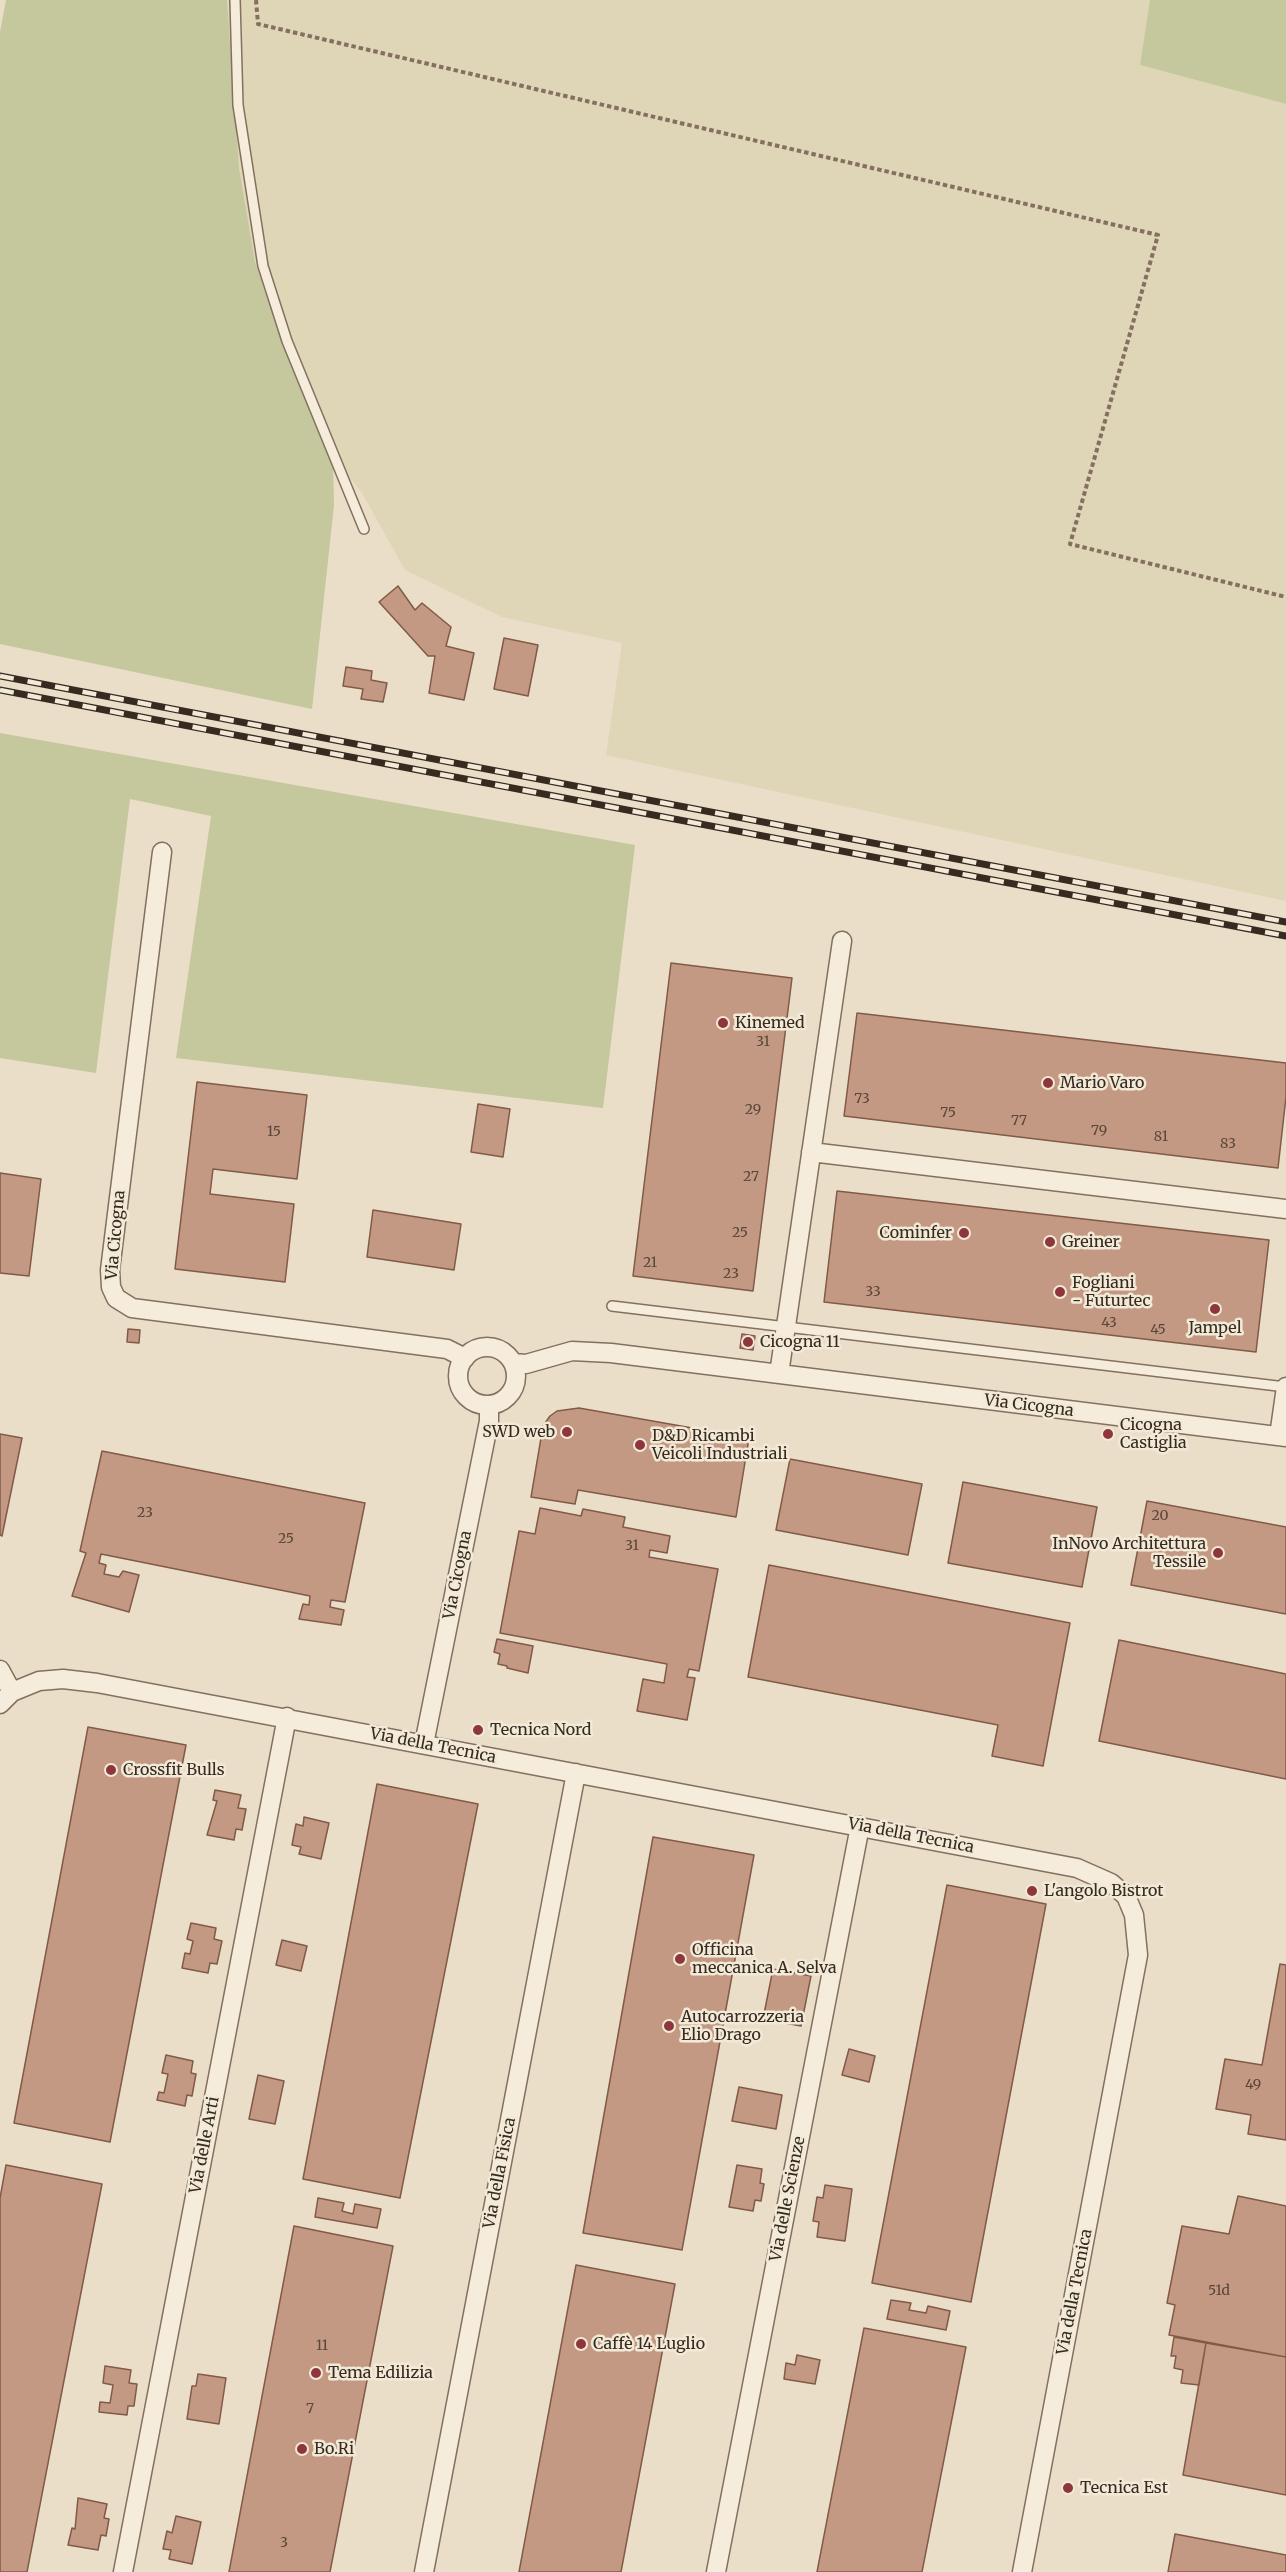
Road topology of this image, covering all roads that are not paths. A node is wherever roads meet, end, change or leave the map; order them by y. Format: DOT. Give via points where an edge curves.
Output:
graph roads {
  1 [pos="235,0"];
  2 [pos="364,528"];
  3 [pos="162,852"];
  4 [pos="842,941"];
  5 [pos="811,1152"];
  6 [pos="1286,1209"];
  7 [pos="612,1306"];
  8 [pos="786,1327"];
  9 [pos="465,1358"];
  10 [pos="513,1363"];
  11 [pos="779,1374"];
  12 [pos="1286,1387"];
  13 [pos="489,1405"];
  14 [pos="1282,1437"];
  15 [pos="0,1670"];
  16 [pos="6,1698"];
  17 [pos="287,1717"];
  18 [pos="424,1744"];
  19 [pos="576,1773"];
  20 [pos="860,1826"];
  21 [pos="123,2572"];
  22 [pos="424,2572"];
  23 [pos="716,2572"];
  24 [pos="1022,2572"];
  1 -- 2 [label="lane" via="238,105 263,266 291,351"];
  3 -- 9 [label="street, Via Cicogna" via="111,1270 116,1298 132,1308 447,1348"];
  4 -- 5 [label="street"];
  5 -- 6 [label="street"];
  5 -- 8 [label="street"];
  7 -- 8 [label="lane"];
  8 -- 11 [label="street"];
  8 -- 12 [label="lane"];
  9 -- 10 [label="street" via="491,1347"];
  9 -- 13 [label="street" via="458,1376 464,1393 470,1400"];
  10 -- 11 [label="street, Via Cicogna" via="526,1364 572,1351"];
  10 -- 13 [label="street" via="516,1373 512,1391 498,1404"];
  11 -- 14 [label="street, Via Cicogna"];
  12 -- 14 [label="street, Via Cicogna"];
  13 -- 18 [label="street, Via Cicogna" via="489,1421"];
  15 -- 16 [label="street, Via della Tecnica"];
  16 -- 17 [label="street, Via della Tecnica" via="39,1681 63,1679"];
  17 -- 18 [label="street, Via della Tecnica"];
  17 -- 21 [label="street, Via delle Arti"];
  18 -- 19 [label="street, Via della Tecnica"];
  19 -- 20 [label="street, Via della Tecnica"];
  19 -- 22 [label="street, Via della Fisica"];
  20 -- 23 [label="street, Via delle Scienze"];
  20 -- 24 [label="street, Via della Tecnica" via="1077,1868 1112,1883 1126,1896 1134,1915 1138,1955"];
}
